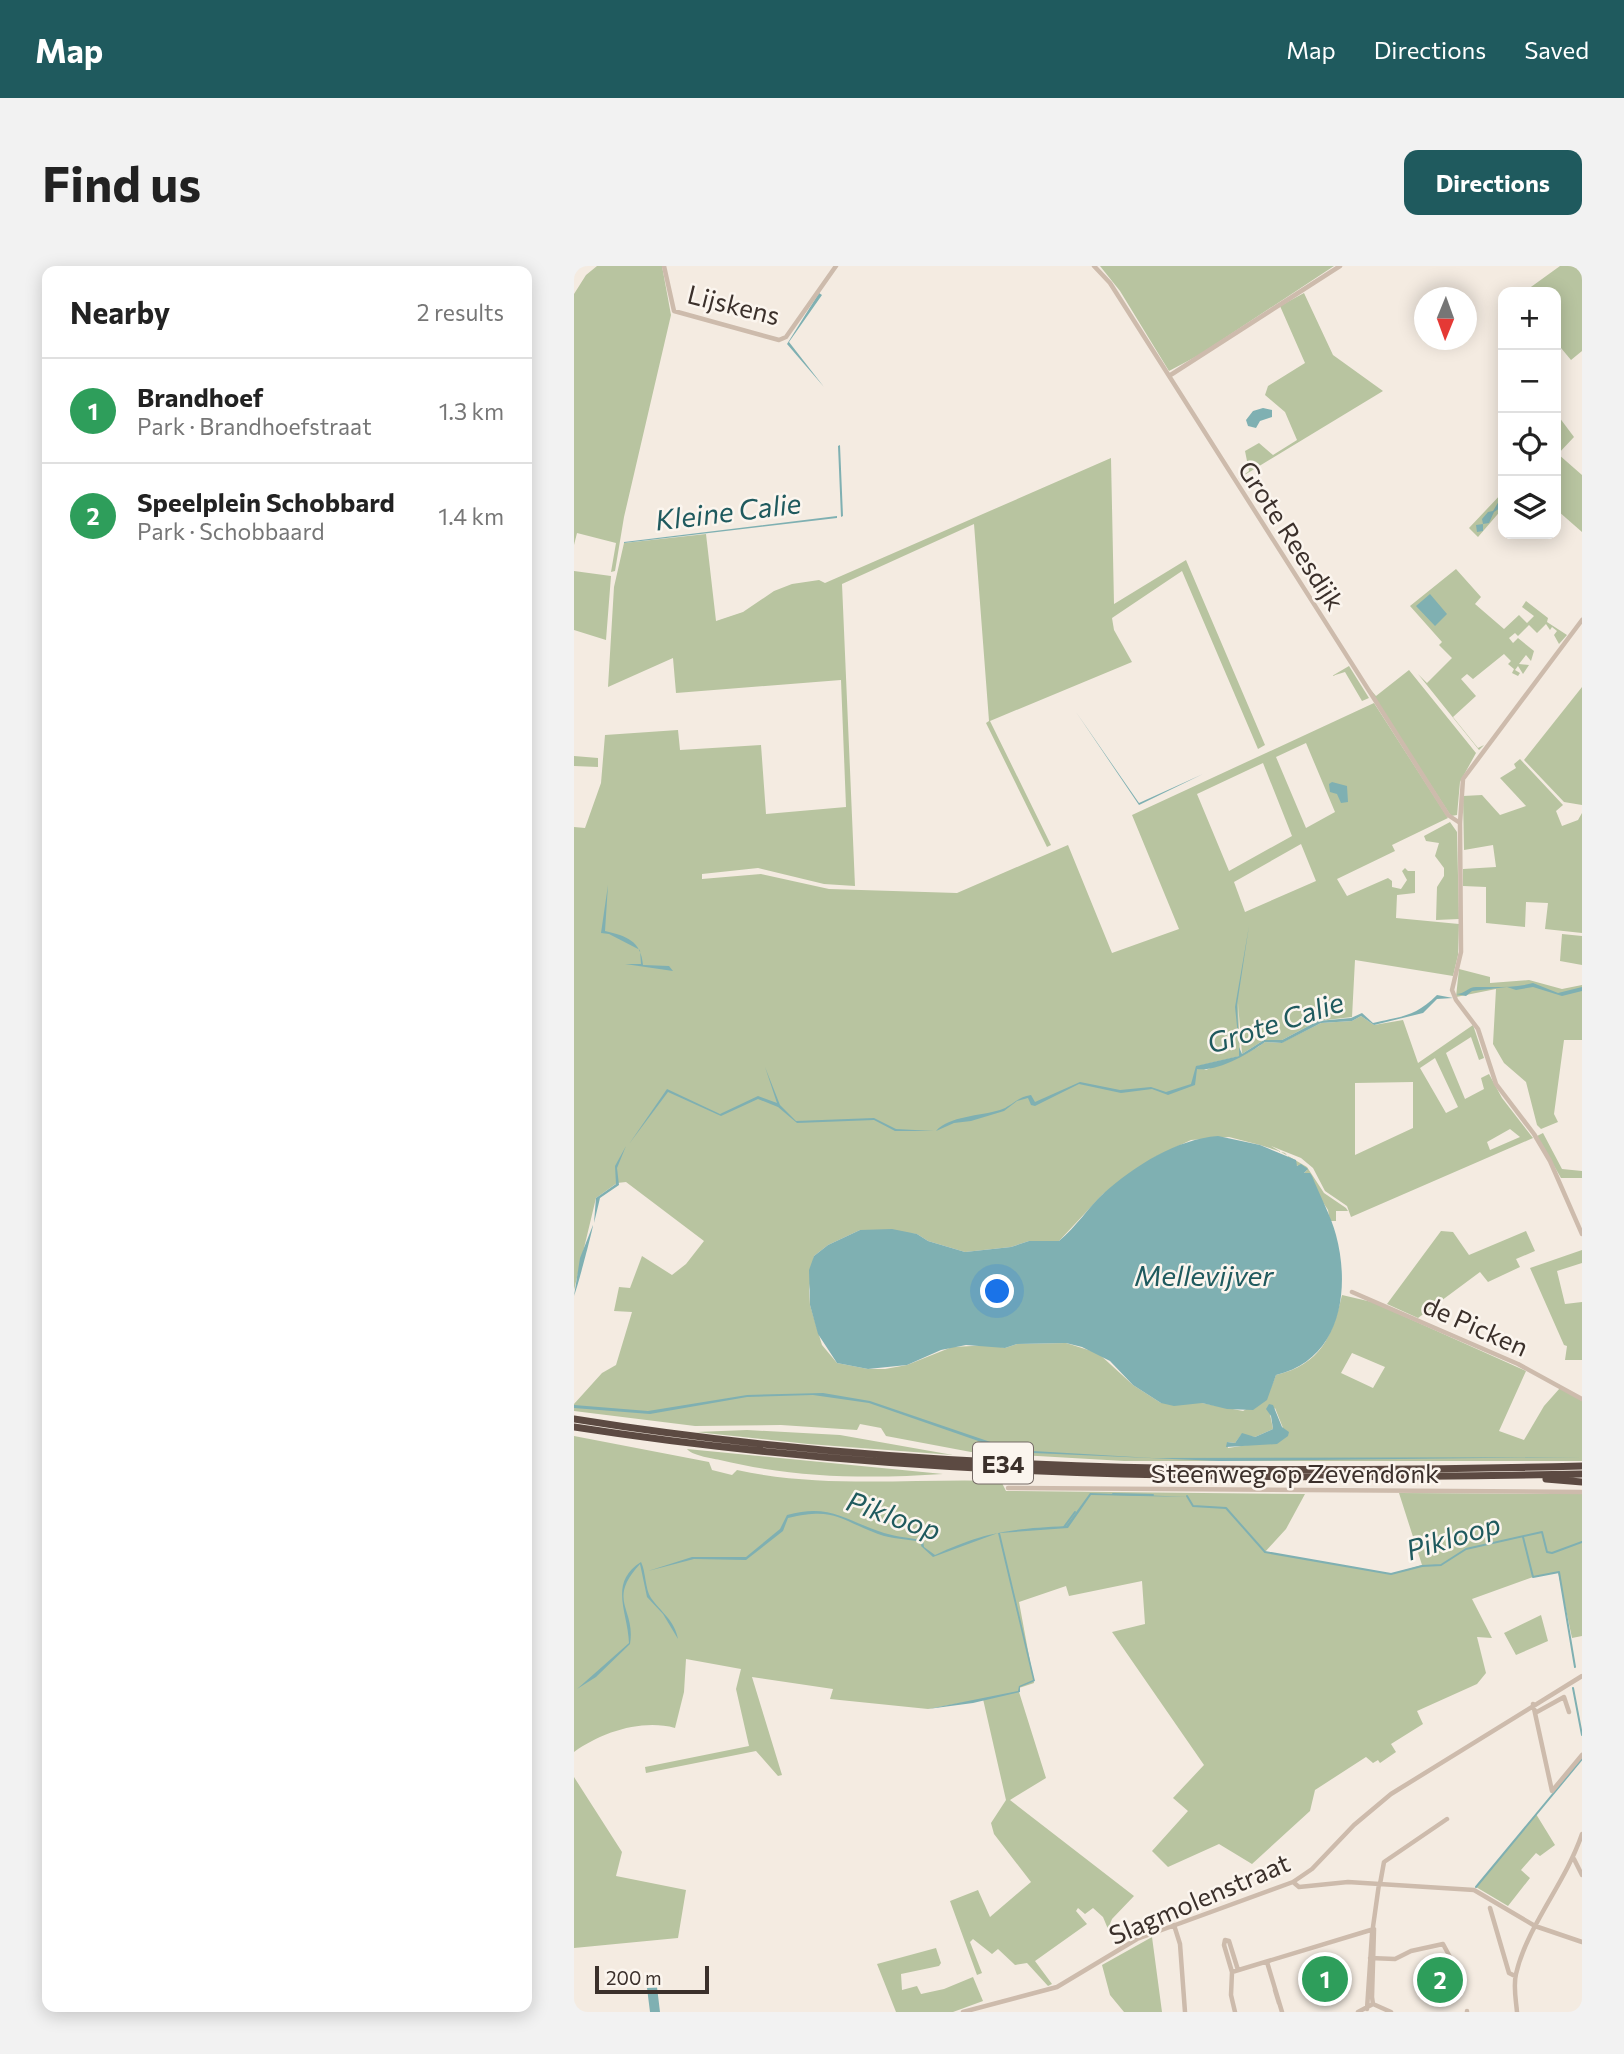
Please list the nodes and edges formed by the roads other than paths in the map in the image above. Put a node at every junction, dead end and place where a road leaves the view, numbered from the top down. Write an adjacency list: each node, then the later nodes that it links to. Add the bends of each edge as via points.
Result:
1 (664, 266): 2 (street, Lijskens, via 674,311 781,340)
2 (836, 266)
3 (1094, 266): 5 (street, Grote Reesdijk, via 1110,283)
4 (1340, 266): 5 (street)
5 (1168, 376): 7 (street, Grote Reesdijk, via 1448,815)
6 (1582, 620): 7 (street, via 1468,768 1462,783)
7 (1460, 823): 8 (street, via 1461,953 1453,995 1476,1026 1500,1090 1550,1161)
8 (1582, 1234)
9 (1352, 1292): 10 (street, de Picken, via 1518,1364)
10 (1582, 1398)
11 (574, 1419): 13 (highway, E34, via 804,1449 1026,1465 1246,1470)
12 (574, 1427): 15 (highway, E34, via 804,1457 1013,1472 1245,1478)
13 (1582, 1466)
14 (1582, 1474): 15 (highway, E34)
15 (1535, 1475): 16 (highway)
16 (1582, 1482)
17 (1008, 1488): 18 (street, Steenweg op Zevendonk)
18 (1582, 1492)
19 (1582, 1675): 20 (street, Slagmolenstraat)
20 (1533, 1704): 22 (street); 30 (street, Slagmolenstraat, via 1385,1798)
21 (1569, 1712): 22 (street, via 1564,1697)
22 (1535, 1713): 25 (street)
23 (1582, 1755): 25 (street, via 1552,1791)
24 (1559, 1777): 25 (street)
25 (1549, 1780)
26 (1447, 1819): 31 (street, via 1384,1862)
27 (1582, 1834): 28 (street)
28 (1574, 1859): 29 (street); 34 (street)
29 (1582, 1875)
30 (1293, 1882): 31 (street, via 1299,1886); 33 (street, Slagmolenstraat)
31 (1379, 1884): 34 (street, via 1474,1890); 35 (street)
32 (1490, 1908): 41 (street, via 1509,1973)
33 (1174, 1925): 46 (street, Slagmolenstraat, via 1125,1946 1057,1987); 47 (street, via 1180,1944)
34 (1535, 1926): 36 (street); 41 (street)
35 (1374, 1929): 37 (street); 38 (street)
36 (1582, 1942)
37 (1372, 1958): 42 (street, via 1395,1959 1443,1944 1450,1957 1452,1973 1447,1974); 43 (street)
38 (1267, 1962): 39 (street); 49 (street)
39 (1238, 1970): 40 (street); 40 (street, via 1225,1940)
40 (1232, 1972): 48 (street)
41 (1515, 1976): 52 (street)
42 (1451, 1988)
43 (1370, 1997): 44 (street); 45 (street)
44 (1373, 2004): 45 (street); 51 (street)
45 (1367, 2009): 50 (street)
46 (963, 2012)
47 (1185, 2012)
48 (1236, 2012)
49 (1282, 2012)
50 (1358, 2012)
51 (1391, 2012)
52 (1517, 2012)

